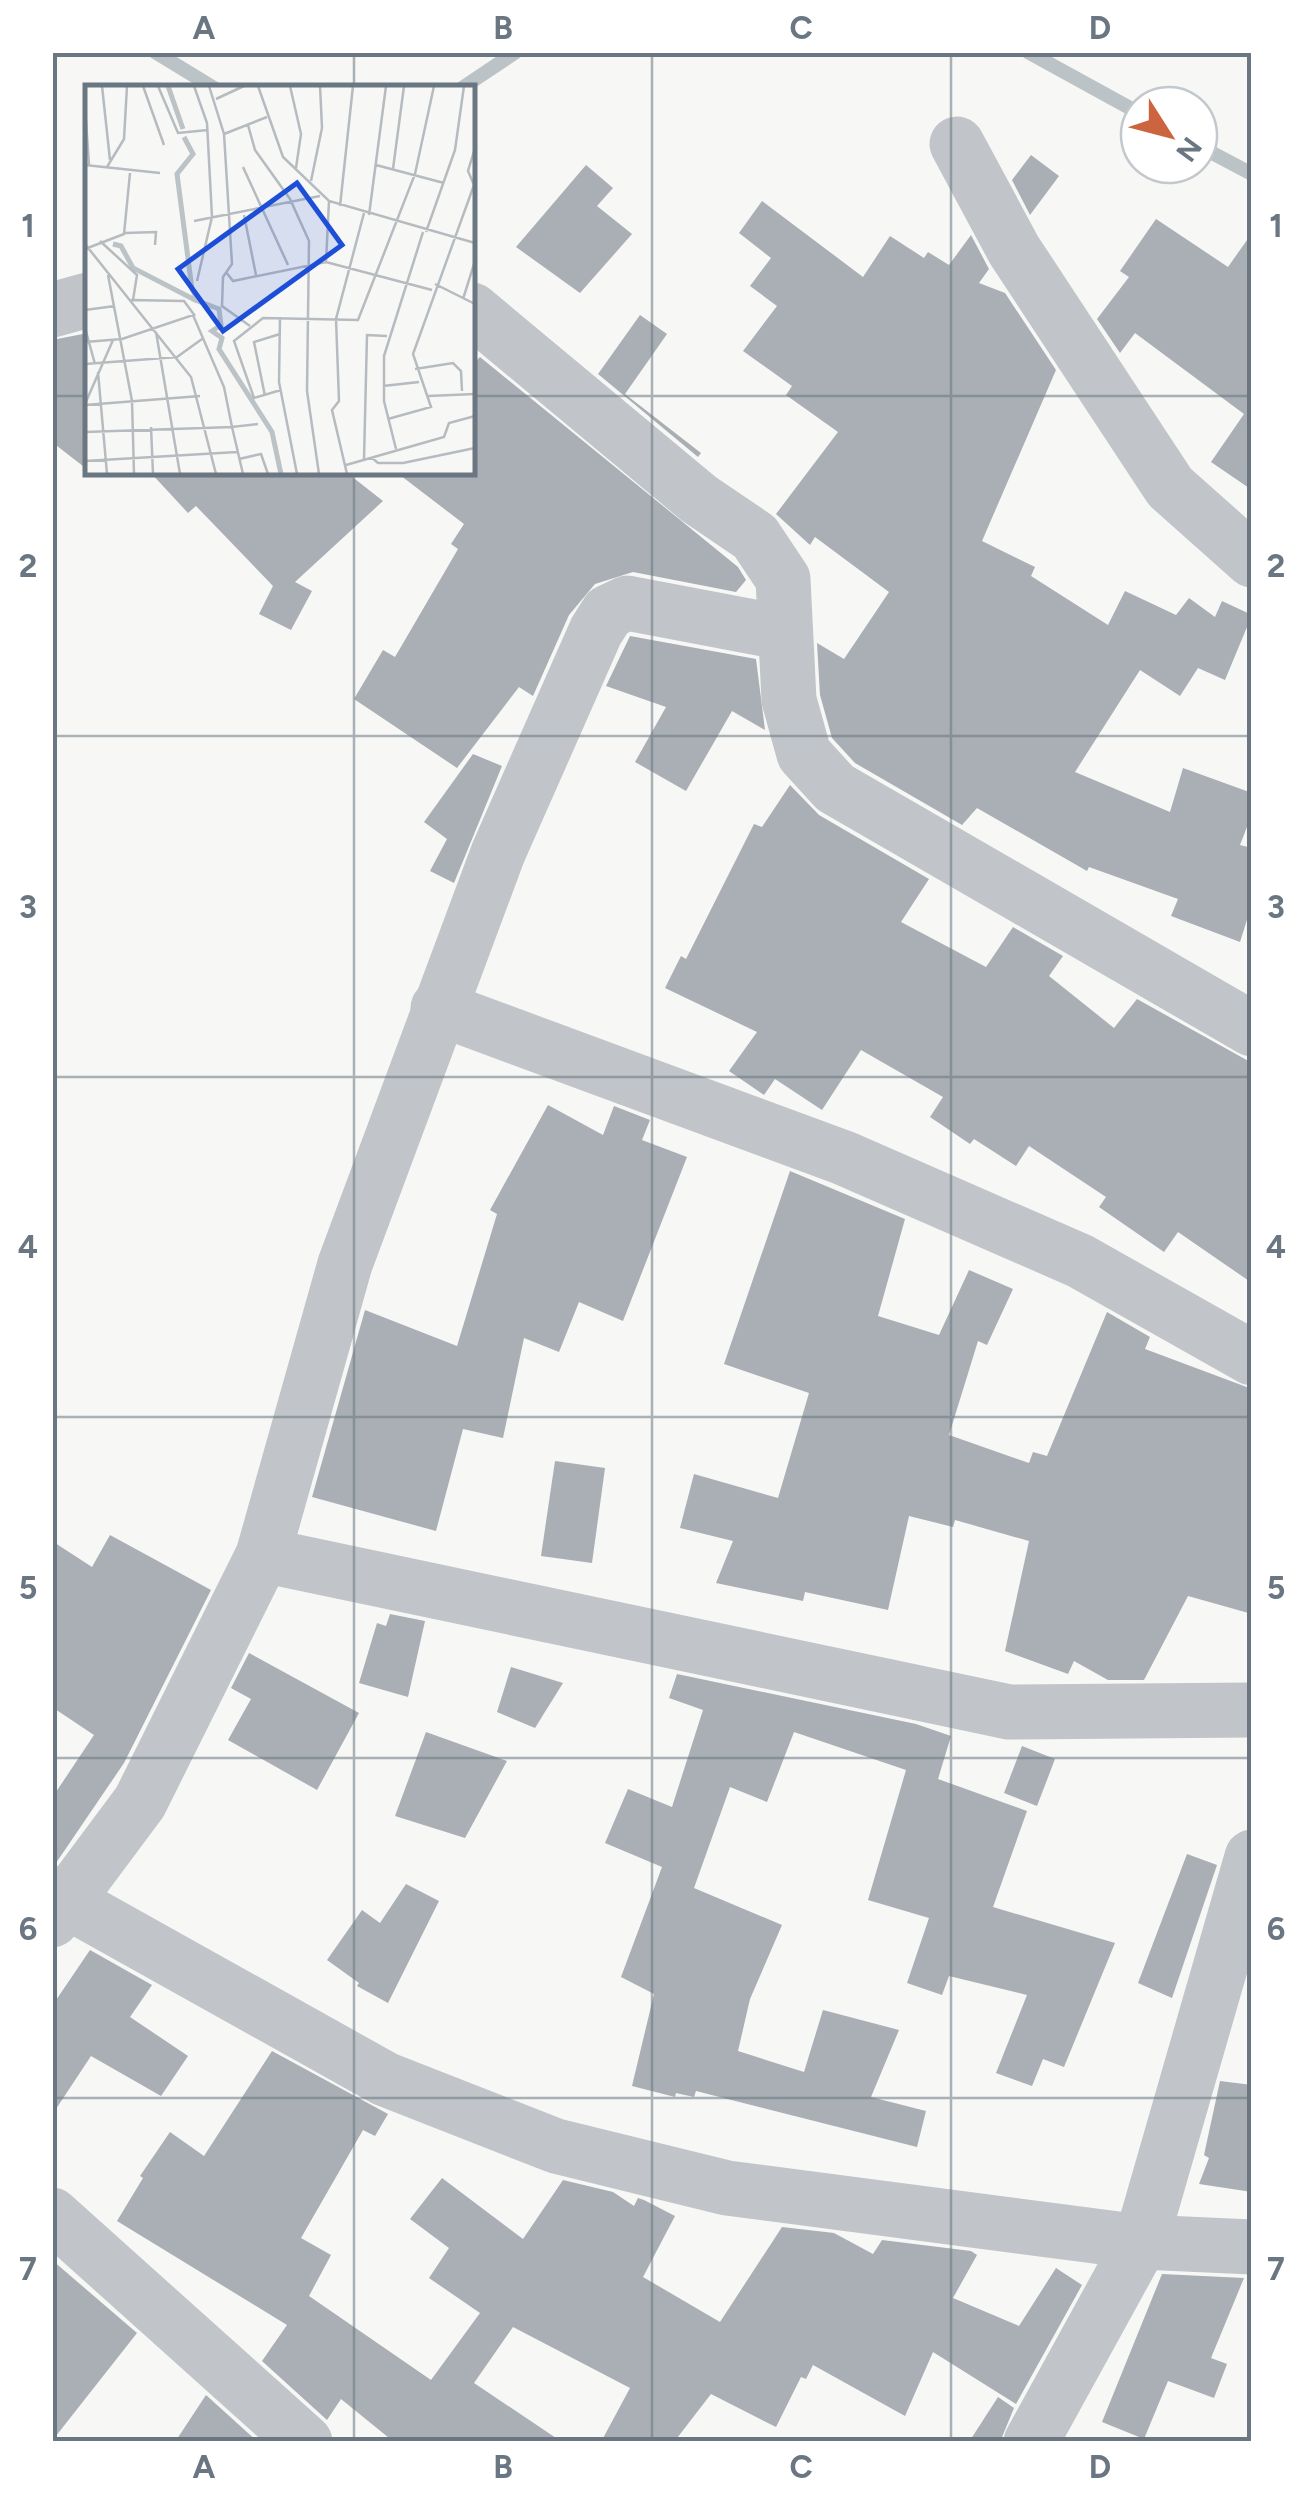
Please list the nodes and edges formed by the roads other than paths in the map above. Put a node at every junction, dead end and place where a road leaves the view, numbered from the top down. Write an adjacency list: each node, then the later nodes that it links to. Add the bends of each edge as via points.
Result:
1 (957, 144): 5 (street, via 1014,250 1170,487)
2 (85, 301): 3 (street)
3 (52, 310)
4 (475, 312): 6 (street, via 755,538 783,579)
5 (1252, 560)
6 (785, 633): 7 (street, via 628,603 608,612 498,853); 8 (street, via 789,700 804,754 835,788)
7 (438, 1008): 9 (street, via 844,1158 1080,1261); 10 (street, via 345,1264)
8 (1252, 1029)
9 (1252, 1358)
10 (263, 1554): 11 (street, via 1009,1712); 13 (street, via 140,1802)
11 (1252, 1710)
12 (1252, 1857): 15 (street)
13 (57, 1905): 15 (street, via 385,2079 556,2146 727,2188)
14 (52, 2216): 17 (street)
15 (1140, 2242): 16 (street); 18 (street)
16 (1252, 2248)
17 (305, 2442)
18 (1031, 2442)

